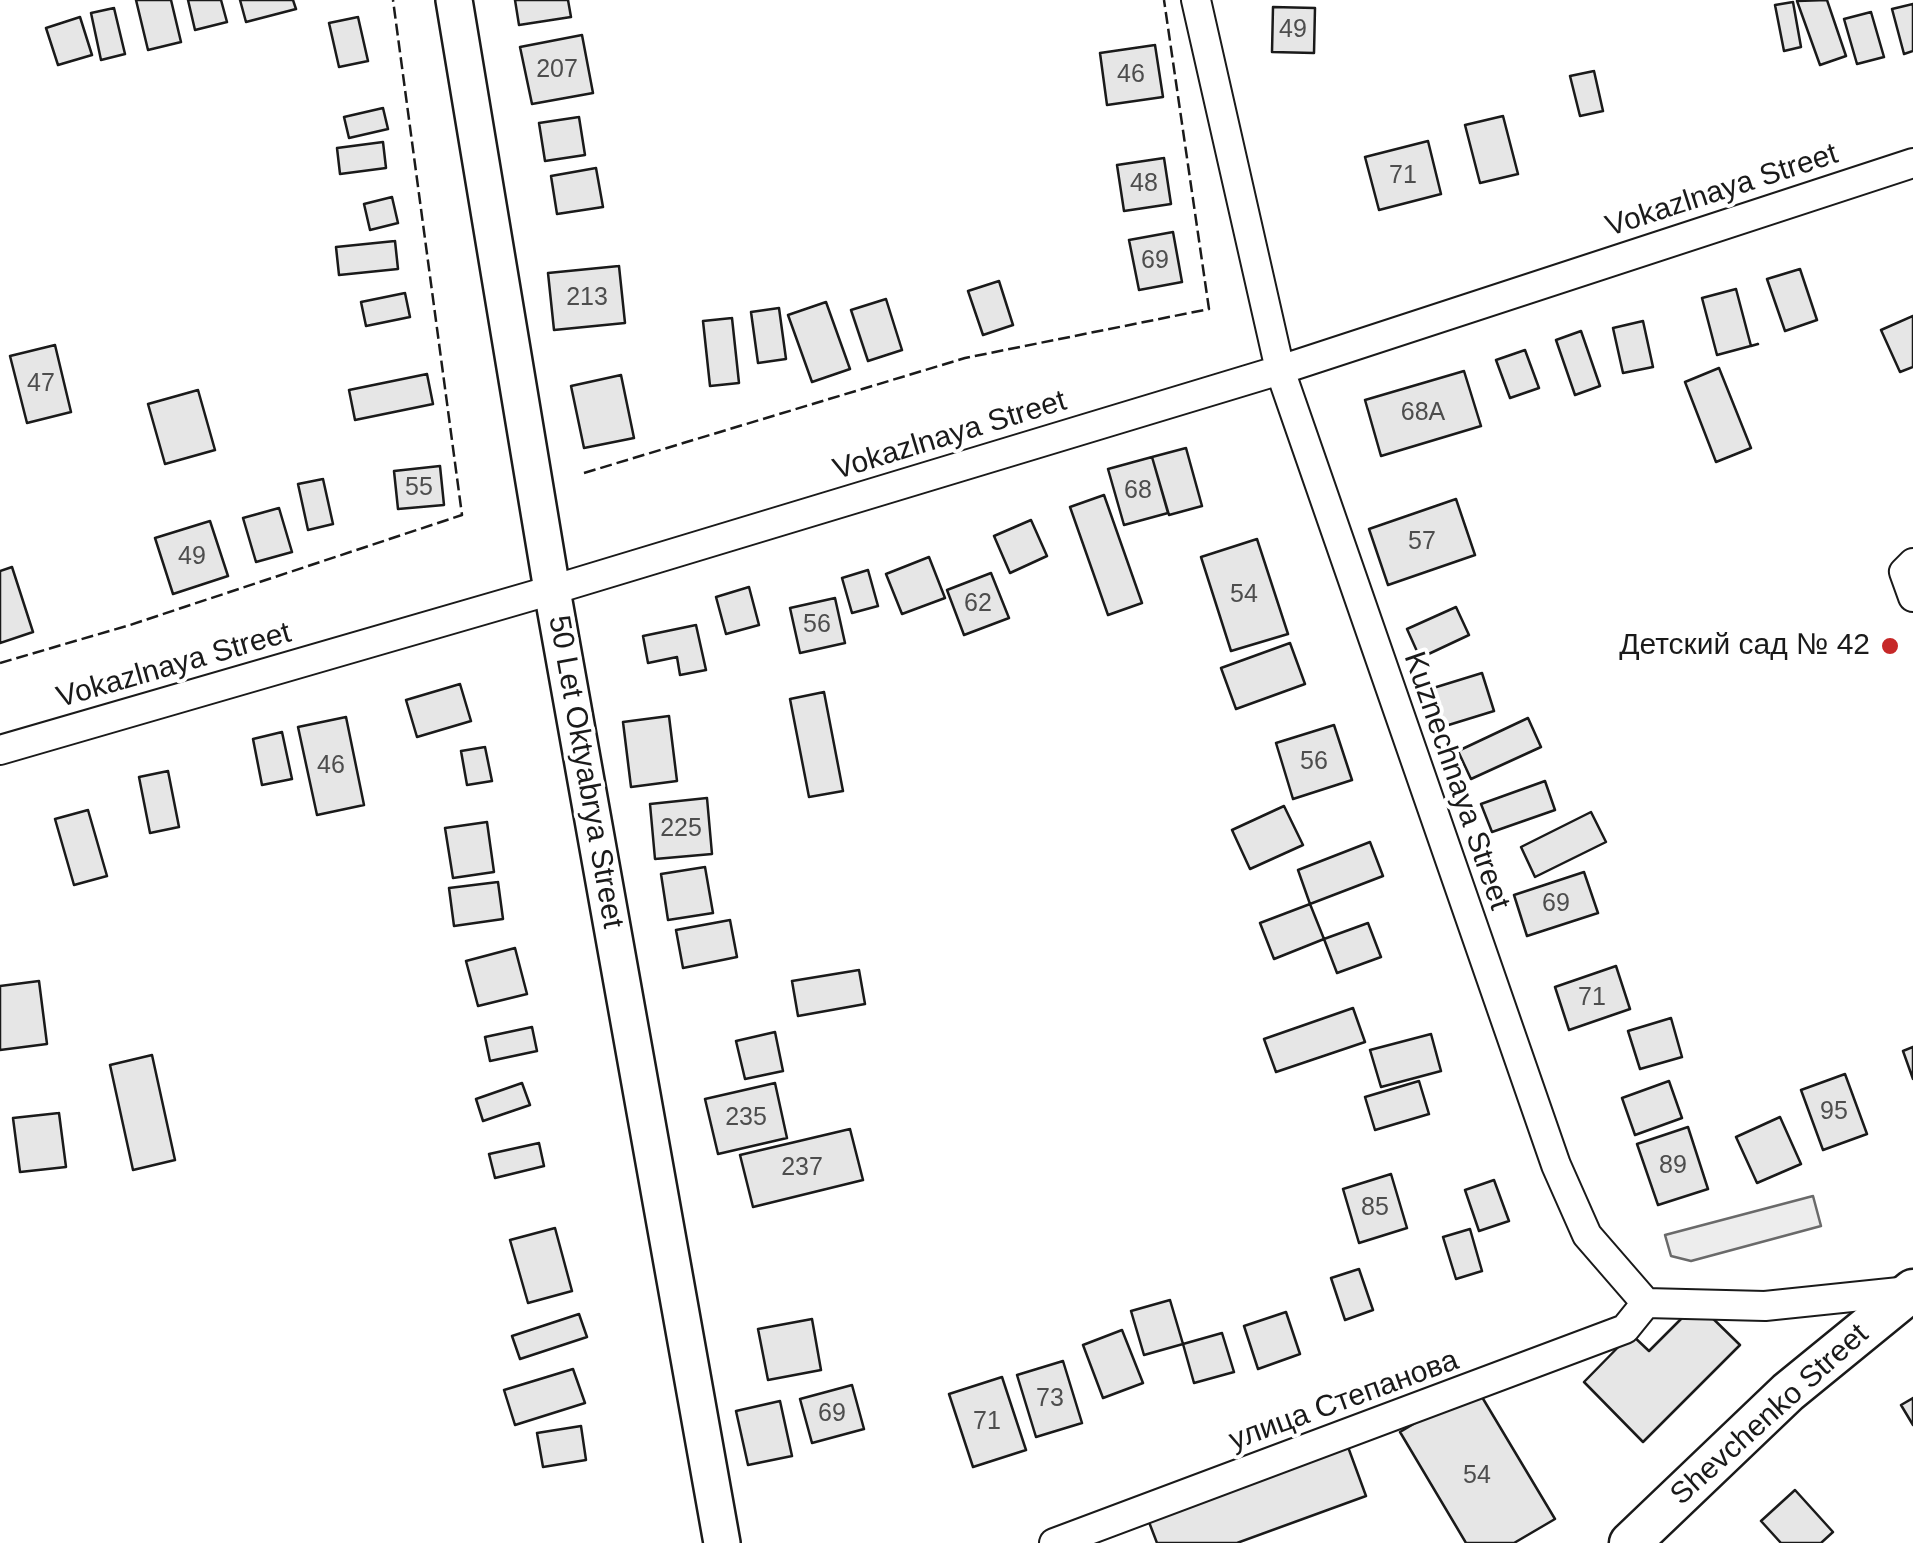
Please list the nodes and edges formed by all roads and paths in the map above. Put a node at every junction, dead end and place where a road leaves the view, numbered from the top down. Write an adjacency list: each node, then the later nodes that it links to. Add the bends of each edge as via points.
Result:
1 (454, 0): 6 (street, 50 Let Oktyabrya Street)
2 (1196, 0): 4 (street, Kuznechnaya Street)
3 (1913, 163): 4 (street, Vokazlnaya Street)
4 (1280, 370): 6 (street, Vokazlnaya Street); 10 (street, Kuznechnaya Street, via 1556,1166 1587,1234)
5 (1913, 563): 7 (street, via 1904,572)
6 (552, 590): 8 (street, Vokazlnaya Street); 11 (street, 50 Let Oktyabrya Street)
7 (1913, 597)
8 (0, 750)
9 (1911, 1291): 10 (street, via 1765,1306); 13 (main road, Shevchenko Street, via 1788,1392)
10 (1646, 1303): 12 (street, улица Степанова, via 1625,1330)
11 (722, 1543)
12 (1054, 1543)
13 (1630, 1543)

